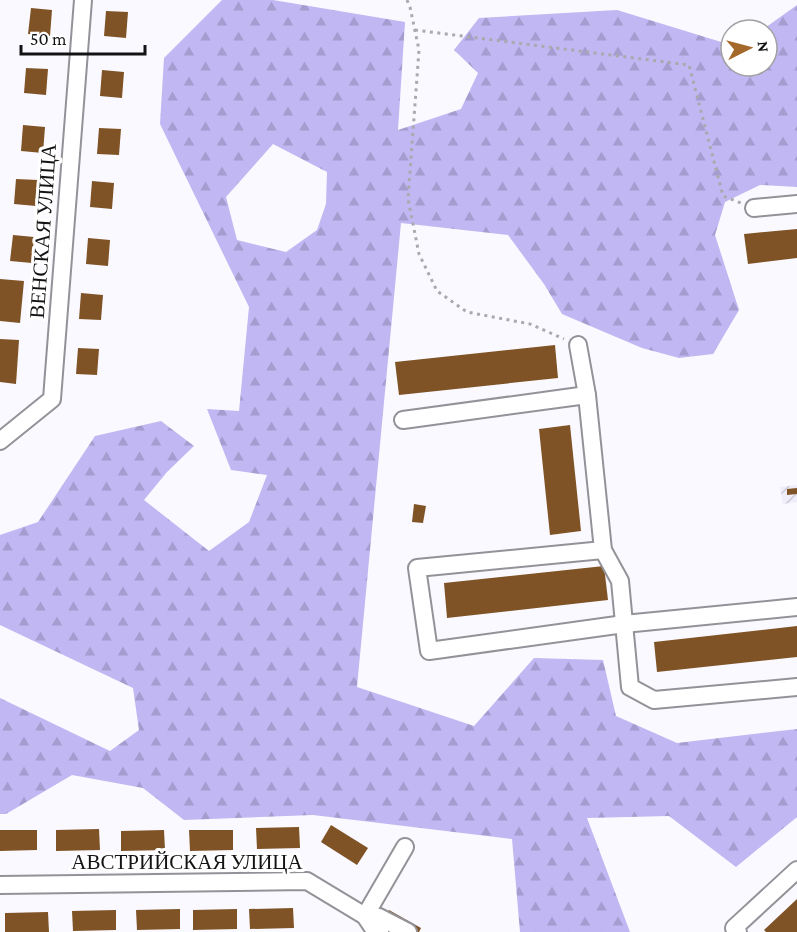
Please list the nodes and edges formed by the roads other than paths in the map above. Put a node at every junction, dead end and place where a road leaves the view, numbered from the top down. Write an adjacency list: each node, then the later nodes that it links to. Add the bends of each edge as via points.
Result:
1 (83, 0): 7 (street, ВЕНСКАЯ УЛИЦА, via 52,399)
2 (797, 204): 3 (street)
3 (754, 208)
4 (578, 345): 5 (street)
5 (587, 395): 6 (street); 8 (street)
6 (403, 420)
7 (0, 441)
8 (603, 550): 10 (street, via 620,581); 10 (street, via 417,568 429,651)
9 (797, 607): 10 (street)
10 (624, 624): 11 (street, via 630,687 654,700)
11 (797, 687)
12 (405, 847): 15 (street)
13 (797, 870): 18 (street, via 734,928)
14 (0, 885): 15 (street, АВСТРИЙСКАЯ УЛИЦА, via 307,881)
15 (365, 916): 16 (street); 17 (street, via 380,917)
16 (380, 932)
17 (408, 932)
18 (738, 932)

